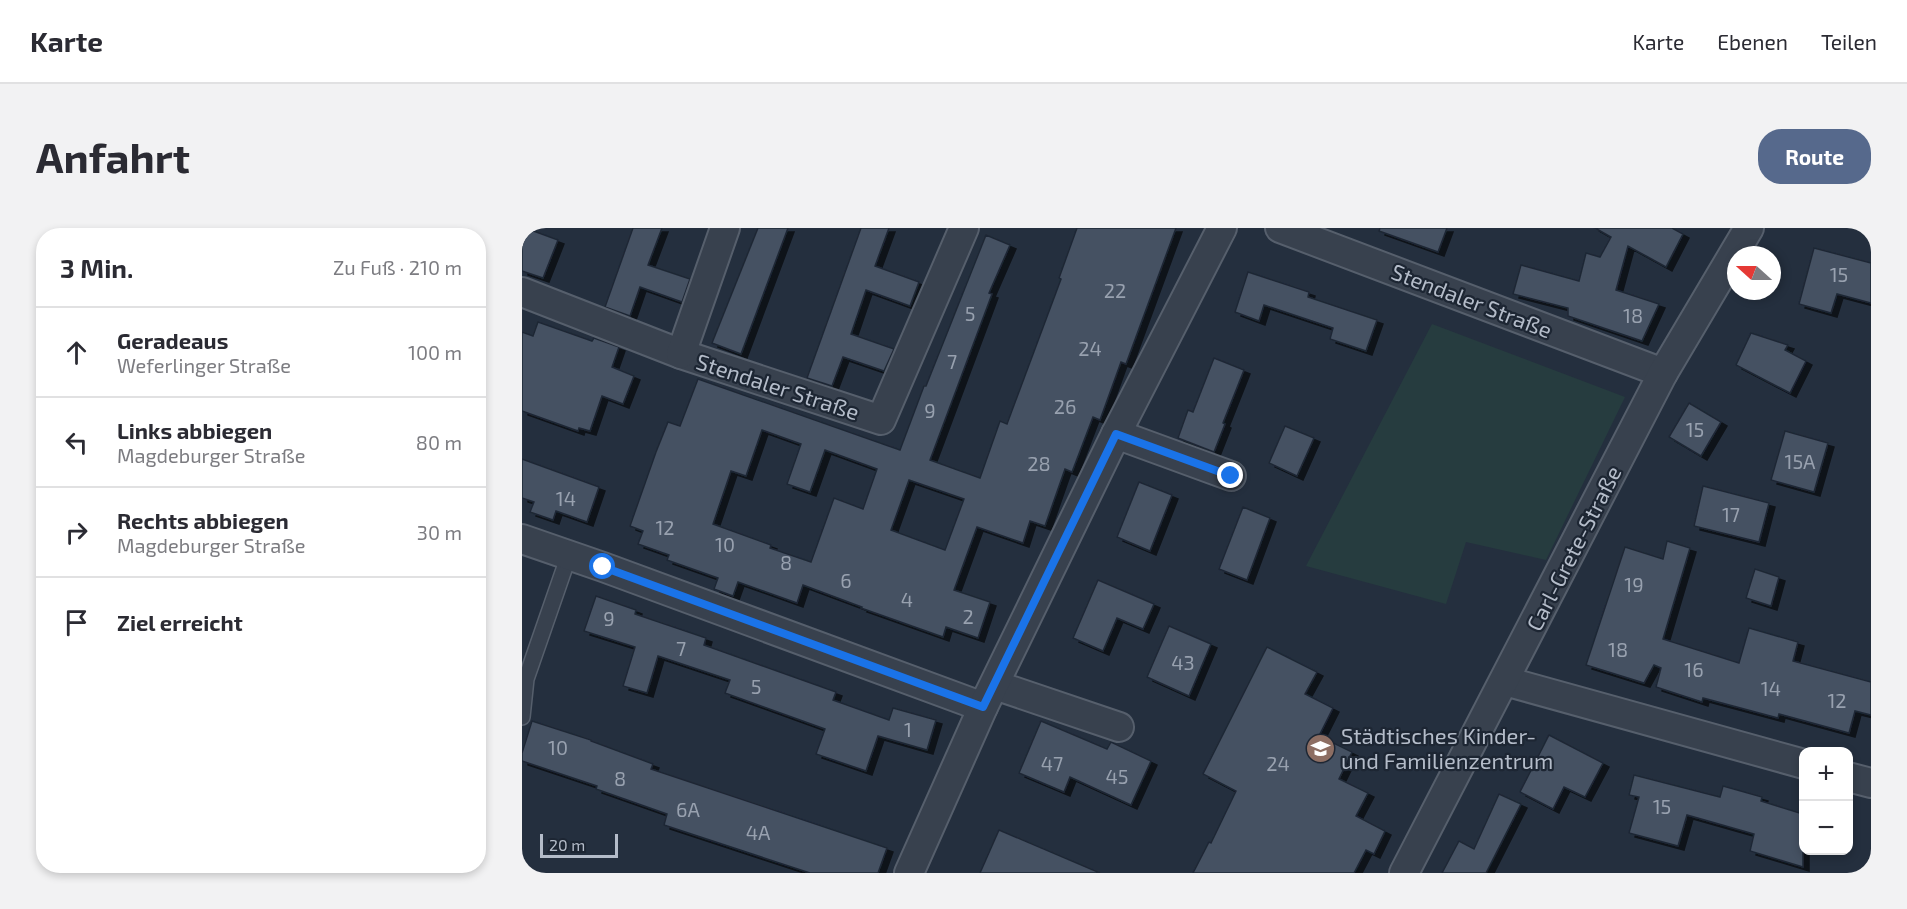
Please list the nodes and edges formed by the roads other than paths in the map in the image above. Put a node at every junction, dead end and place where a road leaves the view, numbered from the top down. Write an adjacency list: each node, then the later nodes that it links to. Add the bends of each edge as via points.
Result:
1 (725, 228): 7 (street, Stendaler Straße)
2 (964, 228): 7 (street, Stendaler Straße, via 881,420)
3 (1222, 228): 9 (street)
4 (1280, 228): 8 (street, Stendaler Straße)
5 (1749, 228): 8 (street, Carl-Grete-Straße)
6 (522, 292): 7 (street, Stendaler Straße)
7 (681, 354)
8 (1663, 373): 13 (street, Carl-Grete-Straße)
9 (1116, 434): 10 (street); 14 (street)
10 (1231, 476)
11 (522, 539): 12 (street)
12 (569, 555): 14 (street); 15 (lane, via 525,679)
13 (1504, 681): 17 (street); 21 (street, Carl-Grete-Straße)
14 (989, 696): 16 (street); 20 (street)
15 (522, 717)
16 (1119, 726)
17 (1799, 763)
18 (1853, 778): 19 (street)
19 (1871, 783)
20 (909, 873)
21 (1404, 873)

